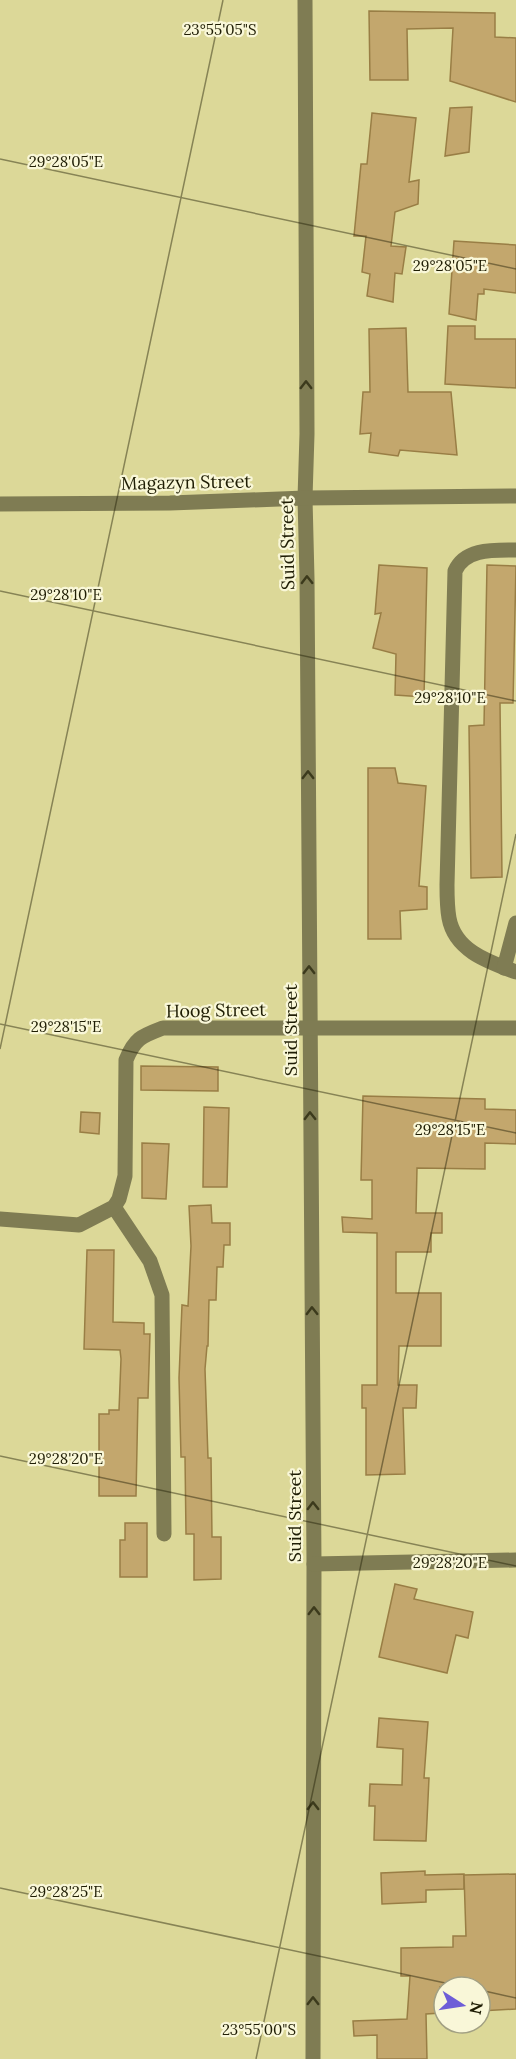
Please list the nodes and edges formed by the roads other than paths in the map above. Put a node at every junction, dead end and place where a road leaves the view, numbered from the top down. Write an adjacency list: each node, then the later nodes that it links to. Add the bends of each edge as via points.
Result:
1 (305, 0): 3 (street, Suid Street, one-way to 1)
2 (516, 496): 3 (street, Magazyn Street)
3 (304, 498): 4 (street, Magazyn Street); 9 (street, Suid Street, one-way to 3)
4 (0, 504)
5 (516, 550): 7 (street, via 467,556 455,571 447,885 449,920 463,946)
6 (516, 923): 7 (street)
7 (510, 970)
8 (516, 1028): 9 (street, Hoog Street)
9 (309, 1029): 10 (street, Hoog Street, via 163,1028 138,1040 126,1060 125,1176); 14 (street, Suid Street, one-way to 9)
10 (114, 1207): 11 (street, via 79,1225); 12 (street, via 150,1261 162,1295)
11 (0, 1219)
12 (164, 1533)
13 (516, 1560): 14 (street)
14 (314, 1564): 15 (street, Suid Street, one-way to 14)
15 (313, 2059)

